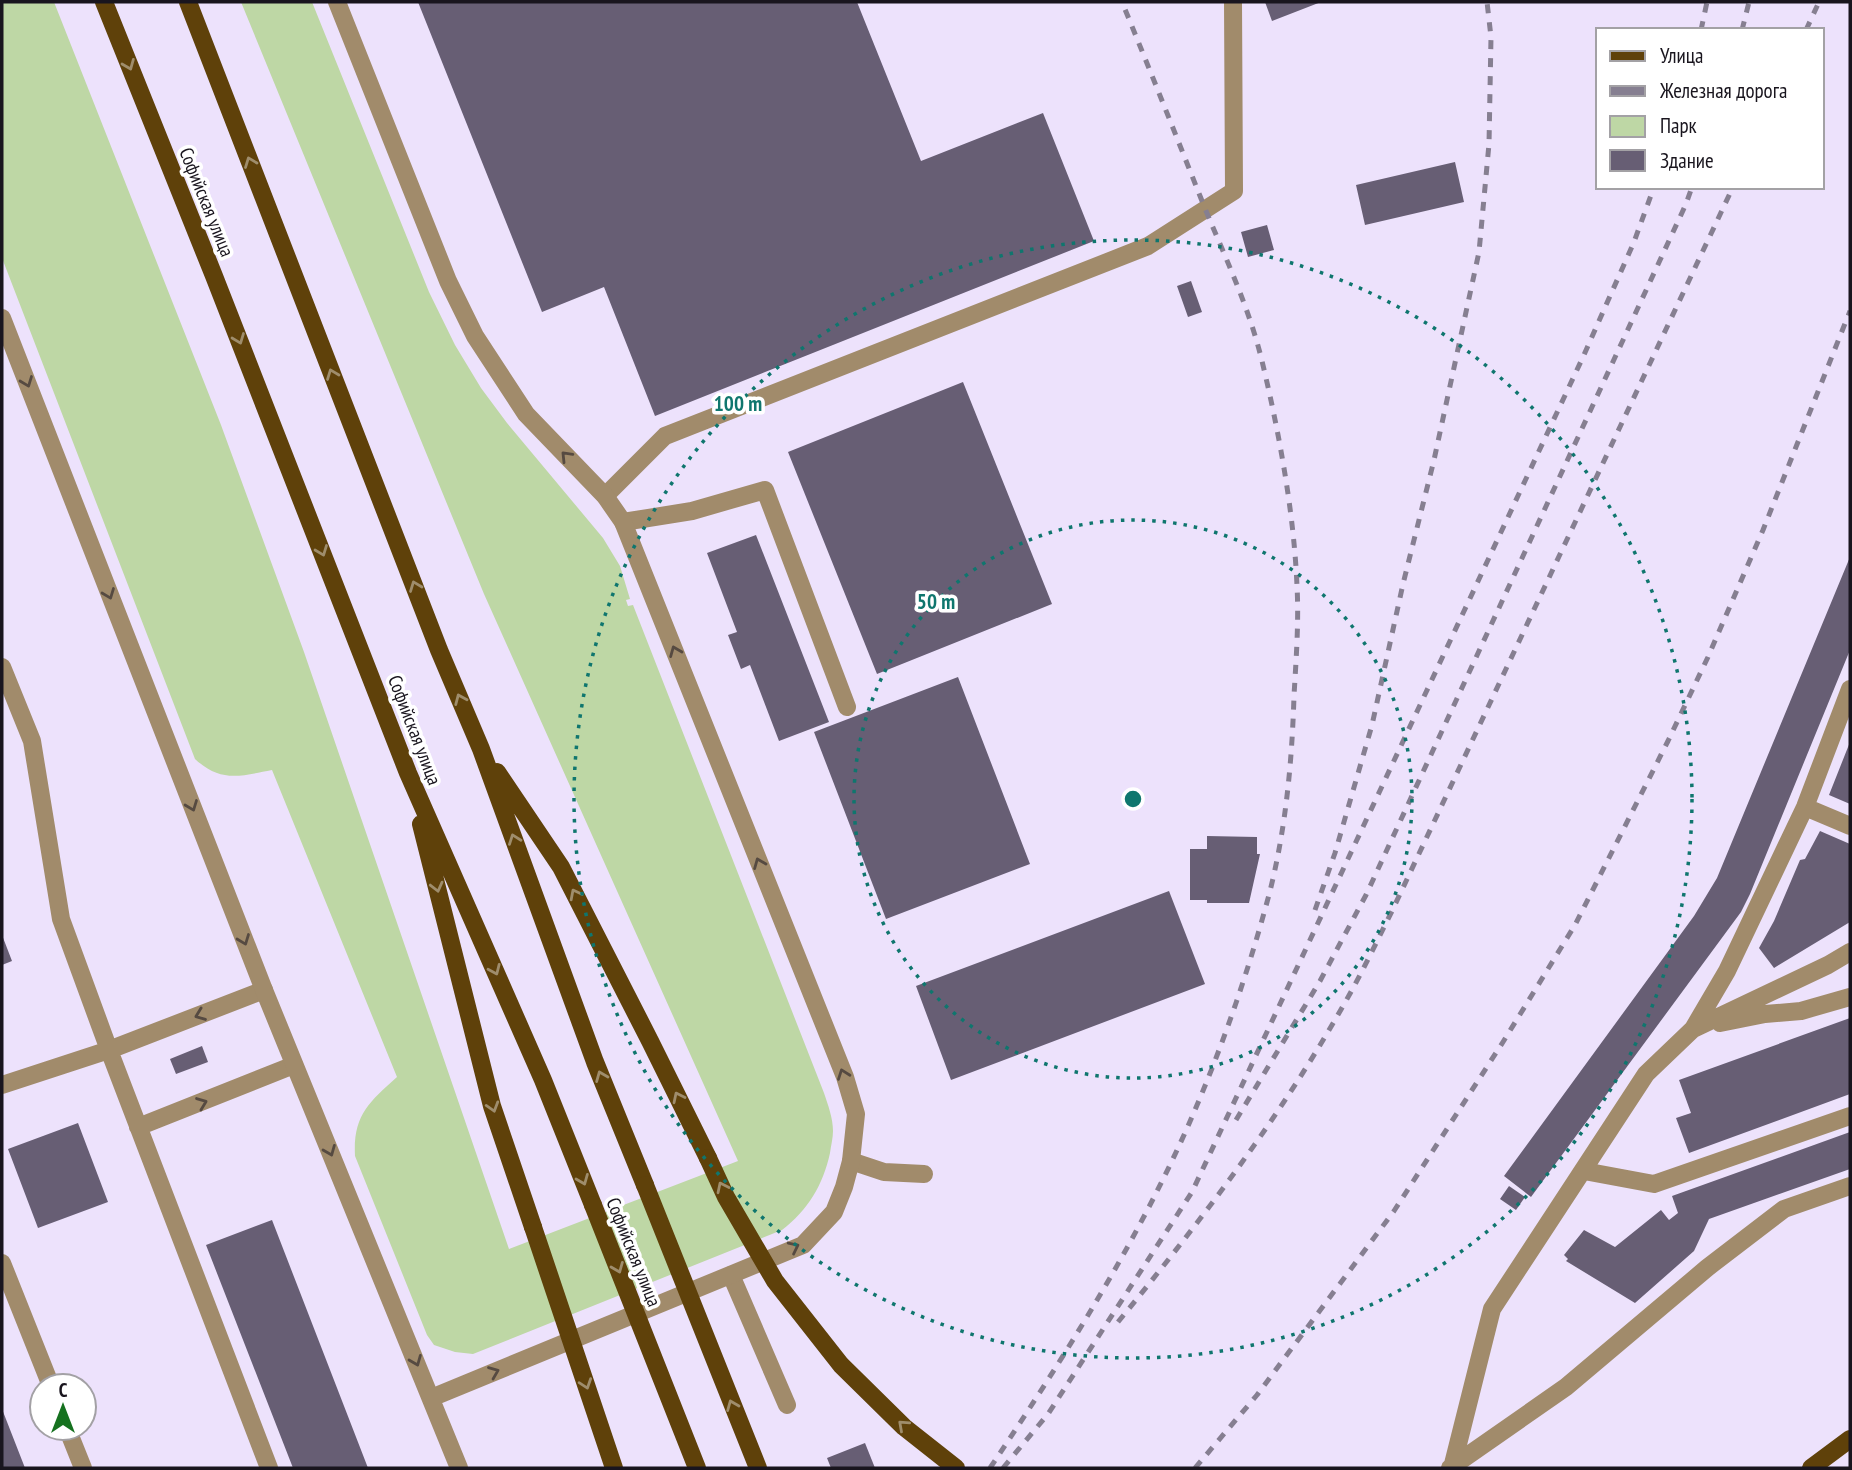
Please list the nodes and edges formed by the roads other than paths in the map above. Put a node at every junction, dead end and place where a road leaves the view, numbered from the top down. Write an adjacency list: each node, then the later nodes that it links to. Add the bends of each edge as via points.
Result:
1 (104, 2): 13 (main road, Софийская улица, one-way to 13)
2 (188, 2): 12 (main road, Софийская улица, one-way to 2)
3 (337, 2): 6 (street, one-way to 3, via 526,414 475,336 448,281)
4 (1233, 2): 6 (street, via 1234,191 1148,246 665,436)
5 (2, 318): 17 (street, one-way to 17)
6 (605, 496): 7 (street)
7 (623, 522): 10 (street, via 692,512 765,490); 25 (street, one-way to 7, via 856,1114 845,1077)
8 (2, 667): 20 (street, via 32,741 61,919)
9 (1850, 689): 11 (street)
10 (847, 707)
11 (1846, 709): 14 (street)
12 (481, 749): 42 (main road, Софийская улица, one-way to 12, bridge, via 595,1062); 43 (main road, one-way to 12, bridge, via 904,1427 841,1365 775,1281 726,1197 561,867)
13 (408, 773): 40 (main road, one-way to 40, bridge, via 492,1106); 41 (main road, Софийская улица, one-way to 41, bridge, via 543,1080)
14 (1805, 807): 15 (street); 19 (street, via 1727,971)
15 (1850, 826)
16 (1850, 952): 19 (street)
17 (264, 990): 20 (street, one-way to 20); 21 (street)
18 (1850, 997): 19 (street, via 1801,1011)
19 (1693, 1029): 26 (street, via 1646,1074)
20 (109, 1051): 22 (street); 24 (street)
21 (294, 1065): 24 (street, one-way to 21); 32 (street, one-way to 32)
22 (2, 1085)
23 (1850, 1115): 26 (street, via 1654,1184)
24 (138, 1127): 38 (street)
25 (850, 1161): 27 (street, via 884,1172); 30 (street, one-way to 25, via 803,1245 834,1212)
26 (1584, 1171): 36 (street, via 1492,1309)
27 (923, 1174)
28 (1850, 1186): 36 (street, via 1784,1209 1566,1387)
29 (2, 1263): 31 (street)
30 (731, 1275): 32 (street, one-way to 30); 33 (street)
31 (45, 1372)
32 (431, 1398): 39 (street)
33 (787, 1405)
34 (1850, 1438): 44 (main road)
35 (73, 1442): 37 (street)
36 (1451, 1466)
37 (83, 1468)
38 (269, 1468)
39 (459, 1468)
40 (614, 1468)
41 (697, 1468)
42 (758, 1468)
43 (956, 1468)
44 (1811, 1468)

